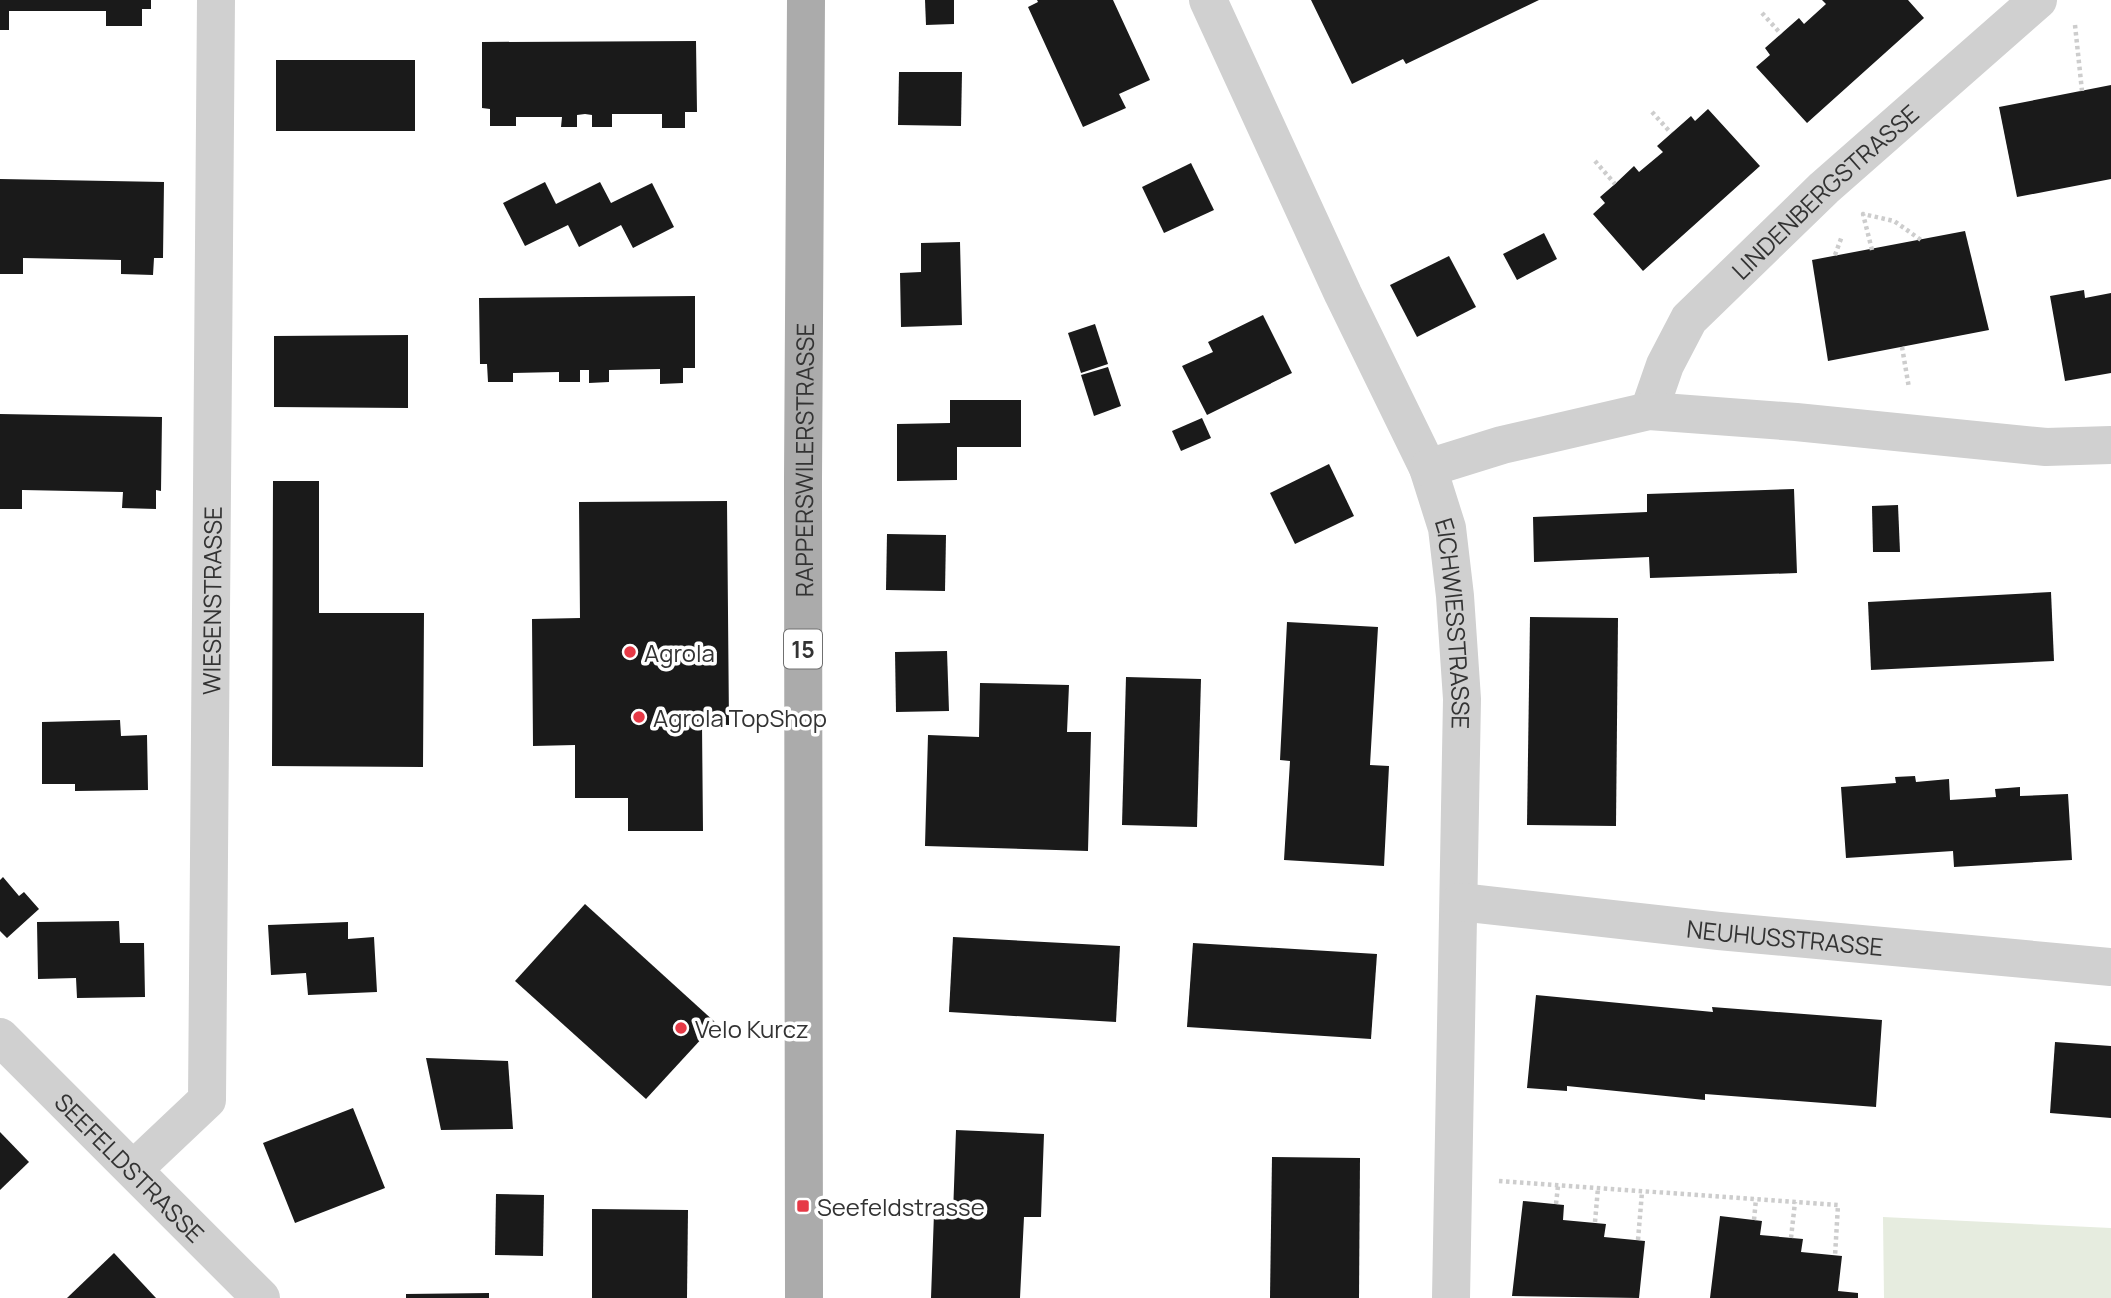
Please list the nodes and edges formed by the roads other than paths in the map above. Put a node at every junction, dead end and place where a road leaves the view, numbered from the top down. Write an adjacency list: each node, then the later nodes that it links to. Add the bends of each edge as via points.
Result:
1 (216, 0): 11 (street, WIESENSTRASSE, via 207,1100)
2 (806, 0): 13 (main road, RAPPERSWILERSTRASSE / 15)
3 (1208, 0): 7 (street, EICHWIESSTRASSE)
4 (2038, 0): 5 (street, LINDENBERGSTRASSE, via 1824,188 1689,319 1665,365)
5 (1649, 411): 6 (street, via 2046,447); 7 (street, via 1502,445)
6 (2111, 445)
7 (1428, 468): 8 (street, EICHWIESSTRASSE, via 1447,528 1457,621 1462,699)
8 (1460, 902): 9 (street, NEUHUSSTRASSE, via 1719,932); 14 (street, EICHWIESSTRASSE)
9 (2111, 968)
10 (0, 1037): 11 (street, SEEFELDSTRASSE)
11 (134, 1169): 12 (street, SEEFELDSTRASSE)
12 (261, 1298)
13 (804, 1298)
14 (1451, 1298)

